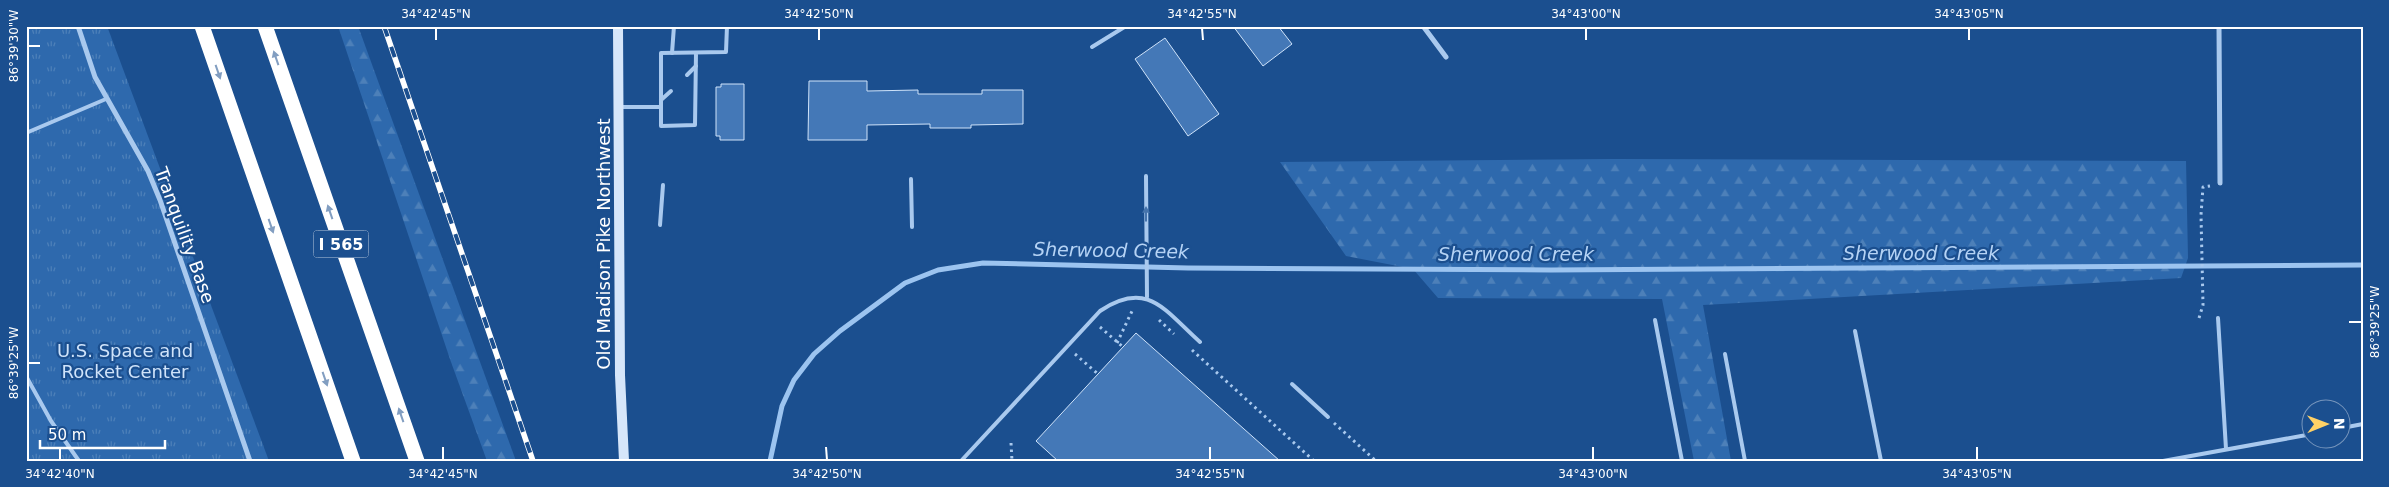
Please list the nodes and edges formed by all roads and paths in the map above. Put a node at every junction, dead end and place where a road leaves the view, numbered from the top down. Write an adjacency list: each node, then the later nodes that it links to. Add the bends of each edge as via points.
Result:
1 (78, 26): 17 (street, Tranquility Base)
2 (202, 26): 56 (highway, one-way to 56)
3 (265, 26): 57 (highway, I 565, one-way to 3)
4 (618, 26): 19 (main road, Old Madison Pike Northwest)
5 (674, 26): 12 (lane)
6 (727, 26): 11 (lane, via 726,52)
7 (1126, 26): 10 (lane)
8 (1423, 26): 13 (street)
9 (2219, 26): 24 (street)
10 (1092, 47)
11 (696, 52): 12 (lane); 14 (lane)
12 (672, 53): 18 (lane, via 661,53)
13 (1446, 57)
14 (696, 66): 15 (lane); 20 (lane, via 696,125 661,126)
15 (687, 75)
16 (671, 91): 18 (lane)
17 (106, 99): 21 (lane); 55 (street, Tranquility Base, via 148,171 160,200)
18 (661, 100): 20 (lane)
19 (618, 107): 20 (lane); 58 (main road, Old Madison Pike Northwest, via 620,385)
20 (661, 107)
21 (26, 133)
22 (1146, 176): 28 (lane, one-way to 22)
23 (912, 179): 27 (lane)
24 (2220, 183): 31 (path, via 2203,187 2203,305)
25 (663, 185): 26 (lane)
26 (660, 225)
27 (912, 226)
28 (1147, 297): 39 (lane); 59 (lane, via 1136,296 1112,302 1100,310)
29 (1125, 309): 40 (path, via 1134,309)
30 (1155, 316): 38 (path)
31 (2199, 318)
32 (2218, 318): 53 (lane)
33 (1655, 320): 63 (lane)
34 (1105, 322): 35 (path)
35 (1100, 327): 37 (path); 40 (path)
36 (1855, 331): 65 (lane)
37 (1094, 334)
38 (1177, 336)
39 (1200, 342)
40 (1117, 343): 42 (path)
41 (1081, 347): 44 (path)
42 (1122, 347)
43 (1191, 349): 61 (path)
44 (1075, 354): 46 (path); 47 (path)
45 (1725, 354): 64 (lane)
46 (1069, 360)
47 (1098, 374)
48 (26, 376): 54 (lane, via 51,421)
49 (1292, 384): 50 (lane)
50 (1328, 417): 62 (path)
51 (2302, 436): 53 (lane)
52 (1011, 443): 60 (path)
53 (2226, 449): 66 (lane)
54 (79, 461)
55 (250, 461)
56 (353, 461)
57 (417, 461)
58 (624, 461)
59 (961, 461)
60 (1012, 461)
61 (1314, 461)
62 (1376, 461)
63 (1682, 461)
64 (1745, 461)
65 (1881, 461)
66 (2163, 461)

